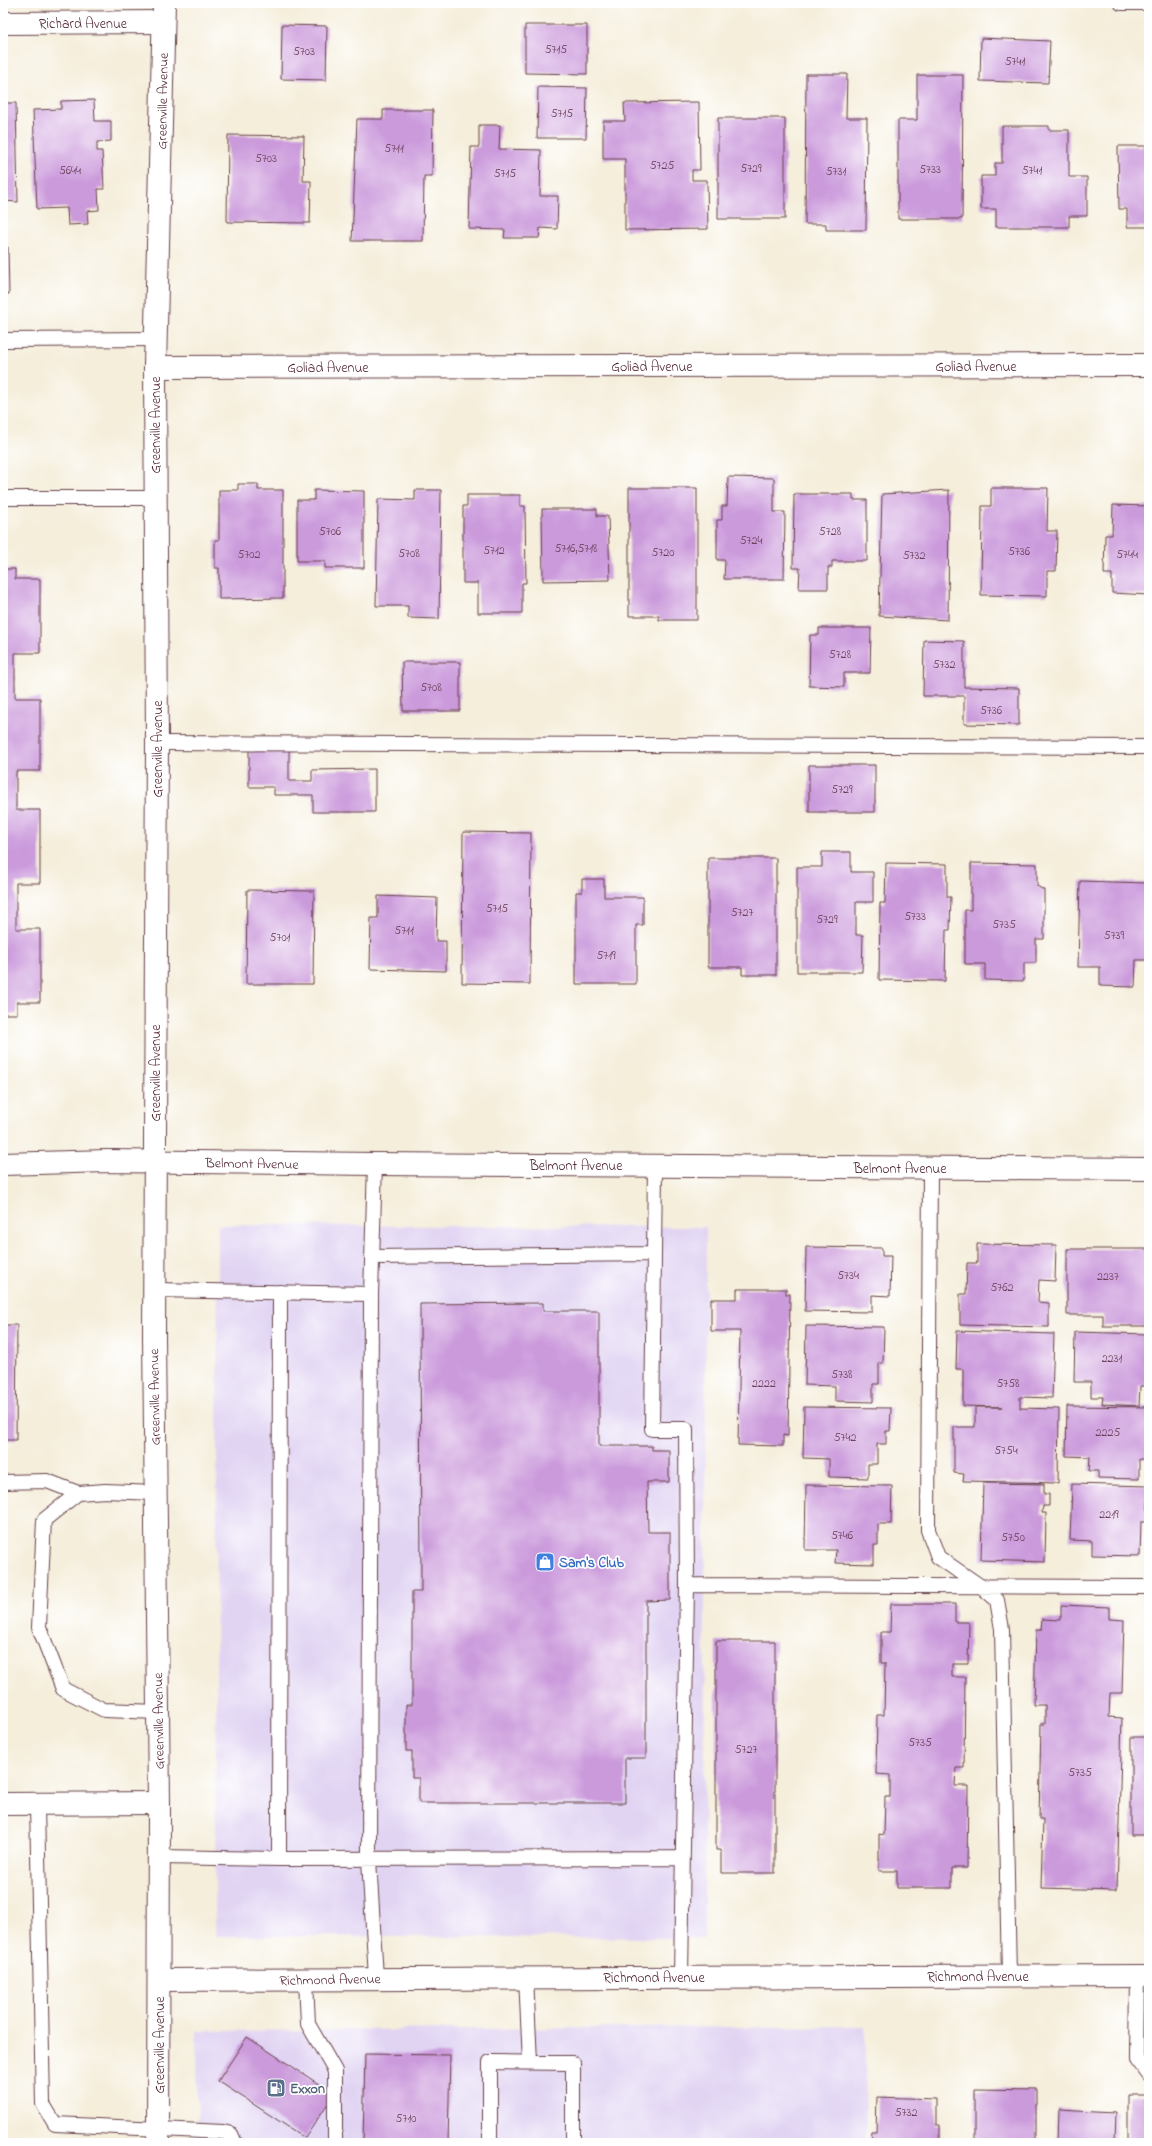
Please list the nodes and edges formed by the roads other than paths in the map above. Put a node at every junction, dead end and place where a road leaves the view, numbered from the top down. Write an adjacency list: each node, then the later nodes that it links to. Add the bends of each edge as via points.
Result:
1 (1121, 3): 2 (lane)
2 (1149, 3)
3 (164, 13): 4 (street, Richard Avenue); 5 (street, Greenville Avenue)
4 (3, 23)
5 (156, 339): 6 (lane); 8 (street, Greenville Avenue)
6 (3, 340)
7 (1149, 365): 8 (street, Goliad Avenue)
8 (155, 367): 10 (street, Greenville Avenue)
9 (3, 498): 10 (lane)
10 (156, 498): 11 (street, Greenville Avenue)
11 (157, 743): 12 (lane); 13 (street, Greenville Avenue)
12 (1149, 747)
13 (154, 1162): 14 (street, Belmont Avenue); 15 (street, Belmont Avenue); 21 (street, Greenville Avenue)
14 (3, 1164)
15 (375, 1164): 16 (street, Belmont Avenue); 20 (lane)
16 (655, 1166): 17 (street, Belmont Avenue); 19 (lane)
17 (930, 1168): 18 (street, Belmont Avenue); 29 (lane, via 928,1530 938,1557)
18 (1149, 1169)
19 (654, 1254): 20 (lane); 27 (lane, via 652,1429 686,1429)
20 (372, 1257): 23 (lane)
21 (154, 1290): 22 (lane); 26 (street, Greenville Avenue)
22 (280, 1292): 23 (lane); 36 (lane)
23 (371, 1294): 37 (lane)
24 (3, 1482): 25 (lane, via 47,1481)
25 (78, 1493): 26 (lane); 30 (lane, via 44,1520 39,1627 63,1689 104,1710)
26 (156, 1493): 30 (street, Greenville Avenue)
27 (687, 1585): 29 (lane); 35 (lane)
28 (1149, 1587): 29 (lane)
29 (983, 1588): 39 (lane, via 997,1600 1002,1629)
30 (158, 1712): 31 (street, Greenville Avenue)
31 (159, 1803): 33 (street); 34 (street, Greenville Avenue)
32 (3, 1804): 33 (street)
33 (37, 1804): 47 (lane, via 42,2104 55,2124)
34 (159, 1857): 36 (lane); 43 (street, Greenville Avenue)
35 (682, 1858): 37 (lane); 41 (lane)
36 (279, 1859): 37 (lane)
37 (369, 1859): 42 (lane)
38 (1144, 1975): 39 (street, Richmond Avenue); 46 (lane, via 1137,2059)
39 (1008, 1976): 41 (street, Richmond Avenue)
40 (526, 1977): 41 (street, Richmond Avenue); 42 (street, Richmond Avenue); 45 (lane)
41 (681, 1977)
42 (376, 1978): 44 (street, Richmond Avenue)
43 (159, 1980): 44 (street, Richmond Avenue); 47 (street, Greenville Avenue)
44 (306, 1980): 49 (lane, via 308,2024 335,2072)
45 (530, 2062): 50 (lane, via 490,2062); 51 (lane, via 573,2063)
46 (1149, 2075)
47 (158, 2136): 48 (lane, via 223,2132 231,2134)
48 (235, 2143)
49 (335, 2143)
50 (490, 2143)
51 (573, 2143)

